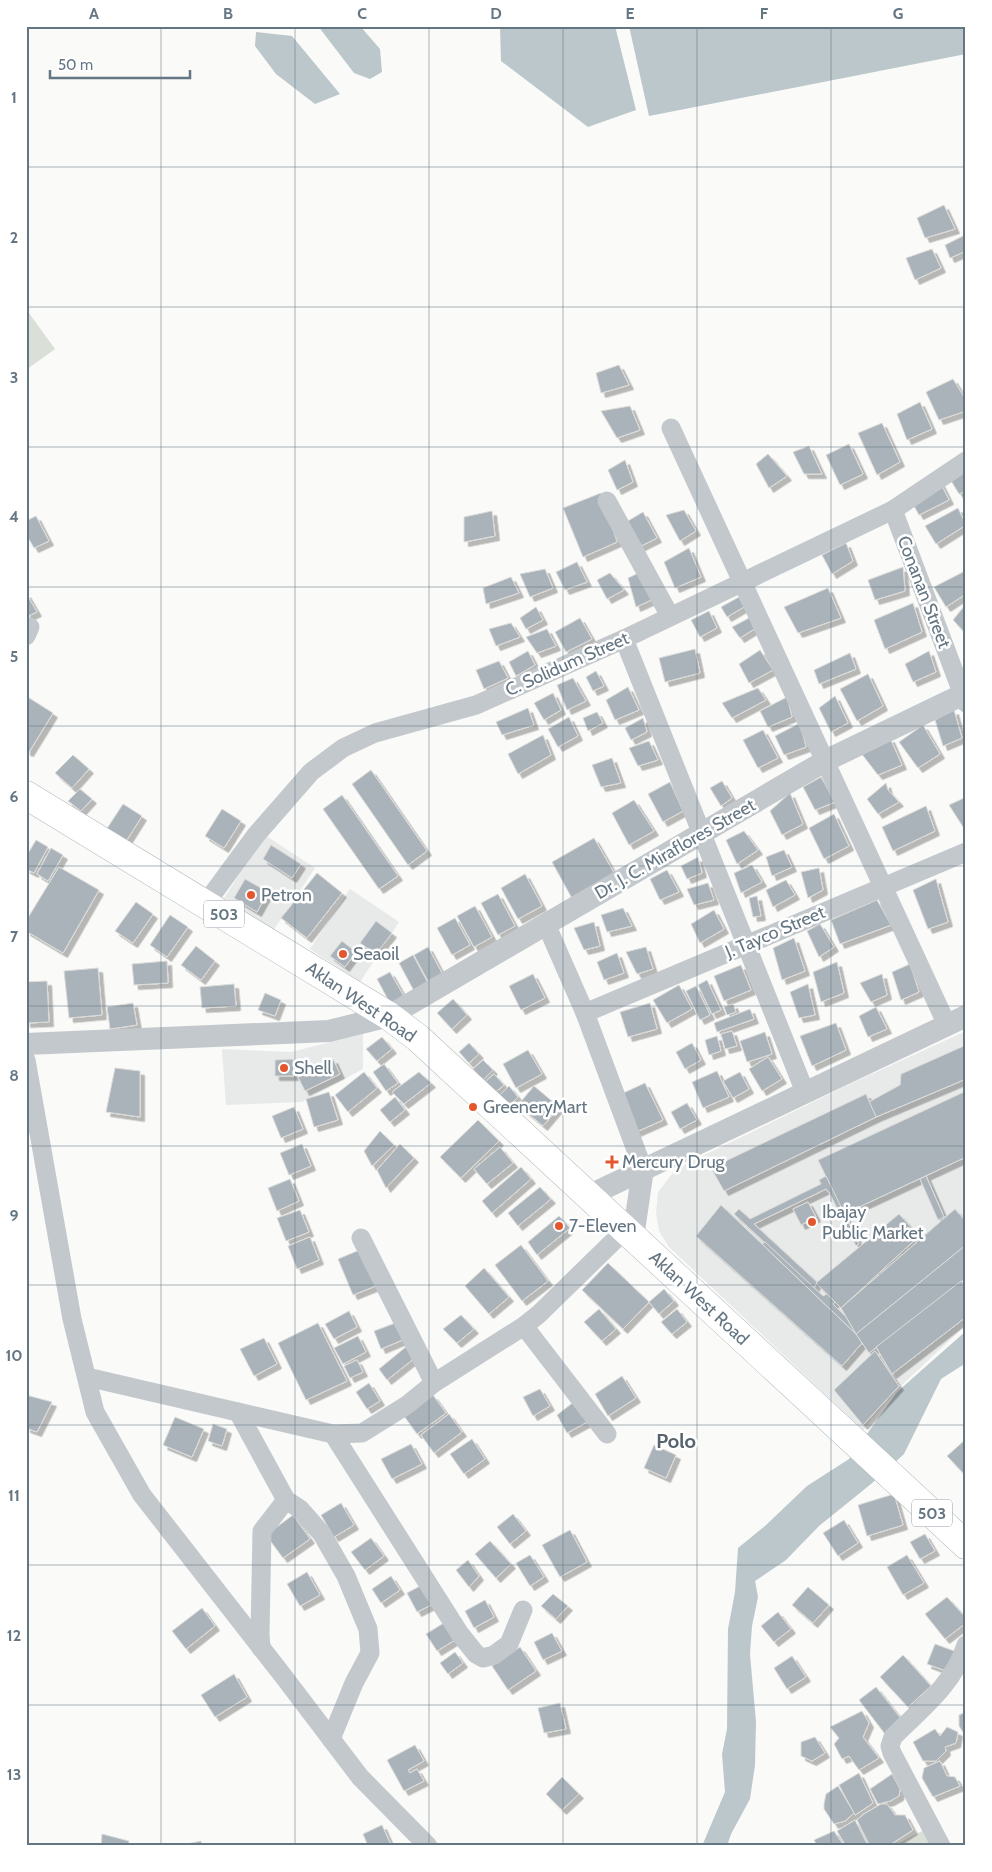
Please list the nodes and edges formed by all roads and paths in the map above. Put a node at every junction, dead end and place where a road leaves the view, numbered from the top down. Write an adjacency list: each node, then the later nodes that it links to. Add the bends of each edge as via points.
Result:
1 (671, 428): 5 (street)
2 (966, 460): 4 (street, C. Solidum Street)
3 (608, 501): 6 (street)
4 (893, 510): 5 (street, C. Solidum Street); 8 (street, Conanan Street)
5 (742, 581): 6 (street, C. Solidum Street); 9 (street)
6 (670, 616): 7 (street, C. Solidum Street)
7 (624, 639): 11 (street); 14 (street, C. Solidum Street, via 476,705 375,732 343,748 311,772 256,835)
8 (965, 697): 9 (street, Dr. J. C. Miraflores Street)
9 (825, 762): 11 (street, Dr. J. C. Miraflores Street); 13 (street)
10 (26, 795): 14 (main road, Aklan West Road / 503)
11 (702, 833): 15 (street, Dr. J. C. Miraflores Street); 16 (street)
12 (966, 852): 13 (street, J. Tayco Street)
13 (884, 887): 16 (street, J. Tayco Street); 19 (street)
14 (206, 903): 18 (main road, Aklan West Road / 503)
15 (546, 924): 17 (street); 18 (street, Dr. J. C. Miraflores Street)
16 (746, 945): 17 (street, J. Tayco Street); 22 (street)
17 (585, 1013): 23 (street)
18 (389, 1016): 20 (street, Dr. J. C. Miraflores Street, via 329,1031); 24 (main road, Aklan West Road / 503, via 418,1038)
19 (957, 1021): 22 (street)
20 (26, 1044)
21 (26, 1060): 28 (street, via 72,1319)
22 (805, 1092): 23 (street)
23 (643, 1169): 24 (street); 25 (street)
24 (588, 1196): 25 (main road, Aklan West Road / 503)
25 (629, 1234): 27 (street); 34 (main road, Aklan West Road / 503)
26 (362, 1238): 29 (street)
27 (524, 1326): 29 (street); 32 (street)
28 (87, 1377): 30 (street); 37 (street, via 95,1412 142,1495)
29 (434, 1383): 31 (street, via 407,1405 362,1433)
30 (238, 1412): 31 (street); 33 (street)
31 (333, 1434): 35 (street, via 460,1634 476,1654 483,1658 494,1655 509,1644)
32 (607, 1434)
33 (286, 1500): 37 (street, via 262,1531); 38 (street, via 300,1509 322,1534 346,1576 368,1629 370,1652)
34 (966, 1545)
35 (523, 1610)
36 (966, 1645): 40 (street, via 942,1690 893,1737 890,1746)
37 (261, 1648): 38 (street)
38 (331, 1739): 39 (street, via 360,1777)
39 (428, 1846)
40 (941, 1846)

